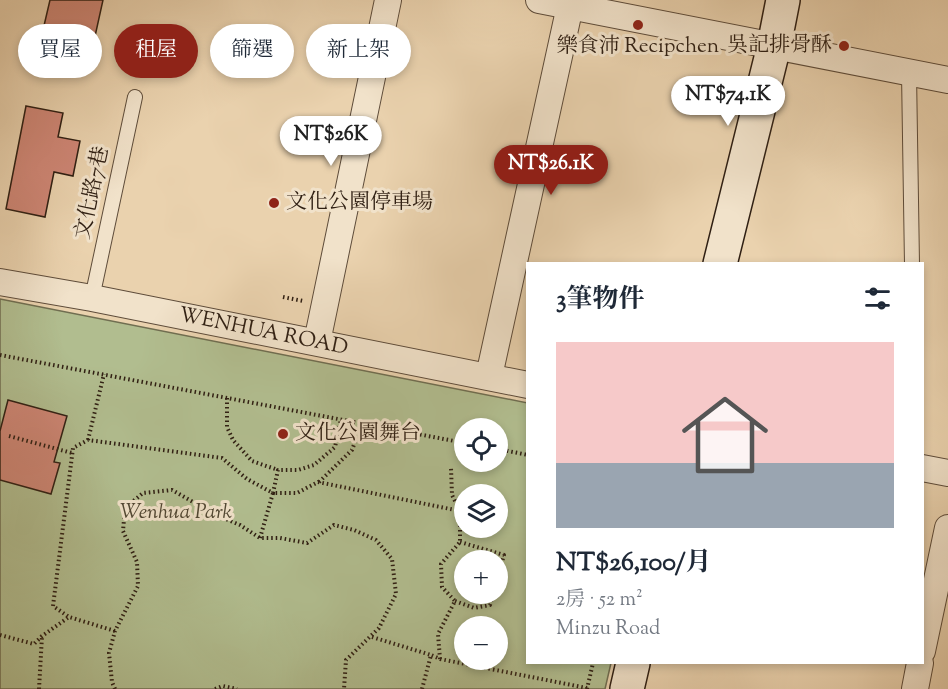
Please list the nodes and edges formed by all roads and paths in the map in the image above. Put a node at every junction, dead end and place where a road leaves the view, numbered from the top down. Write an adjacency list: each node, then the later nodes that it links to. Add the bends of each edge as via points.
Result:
1 (388, 0): 13 (street)
2 (539, 0): 4 (street)
3 (783, 0): 5 (main road)
4 (570, 6): 5 (street); 16 (street)
5 (774, 46): 6 (street); 9 (main road)
6 (909, 73): 7 (street); 10 (lane)
7 (948, 80)
8 (135, 96): 12 (lane, 文化路7巷)
9 (720, 262)
10 (912, 262)
11 (0, 282): 12 (street, WENHUA ROAD)
12 (92, 298): 13 (street, WENHUA ROAD)
13 (317, 342): 16 (street, WENHUA ROAD)
14 (0, 355): 15 (path)
15 (104, 374): 18 (path); 22 (path)
16 (489, 376): 17 (street, WENHUA ROAD)
17 (526, 385)
18 (227, 398): 19 (path); 29 (path, via 227,427 233,440 252,461)
19 (341, 419): 20 (path); 29 (path, via 335,447 314,465)
20 (362, 423): 23 (path); 31 (path, via 352,450)
21 (9, 436): 25 (path)
22 (88, 440): 25 (path, via 73,448); 32 (path, via 222,458 247,479)
23 (454, 441)
24 (508, 451): 26 (path)
25 (72, 453): 44 (path, via 53,606)
26 (526, 455)
27 (451, 468): 33 (path)
28 (924, 468): 30 (street)
29 (278, 470): 32 (path)
30 (948, 473)
31 (318, 482): 32 (path, via 297,493); 34 (path)
32 (273, 493): 36 (path)
33 (454, 499)
34 (454, 510)
35 (948, 528): 49 (street)
36 (260, 538): 45 (path, via 172,490 143,493 125,508 123,531 137,562 138,586); 48 (path, via 307,543 334,525 376,540 392,560 396,594)
37 (460, 538): 38 (path)
38 (460, 542): 39 (path); 40 (path, via 441,564 442,587)
39 (487, 550)
40 (454, 600)
41 (454, 603): 51 (path, via 438,634)
42 (463, 604): 43 (path, via 474,608)
43 (490, 604)
44 (69, 617): 45 (path); 47 (path)
45 (115, 631): 56 (path, via 109,653)
46 (0, 635): 47 (path, via 34,644)
47 (42, 636): 55 (path)
48 (371, 637): 50 (path); 59 (path, via 346,660)
49 (924, 642)
50 (431, 655): 51 (path); 60 (path)
51 (440, 659): 61 (path)
52 (593, 664): 61 (path)
53 (633, 664): 62 (main road)
54 (920, 664): 63 (street)
55 (39, 689)
56 (115, 689)
57 (215, 689): 58 (path)
58 (237, 689)
59 (344, 689)
60 (422, 689)
61 (587, 689)
62 (627, 689)
63 (915, 689)

